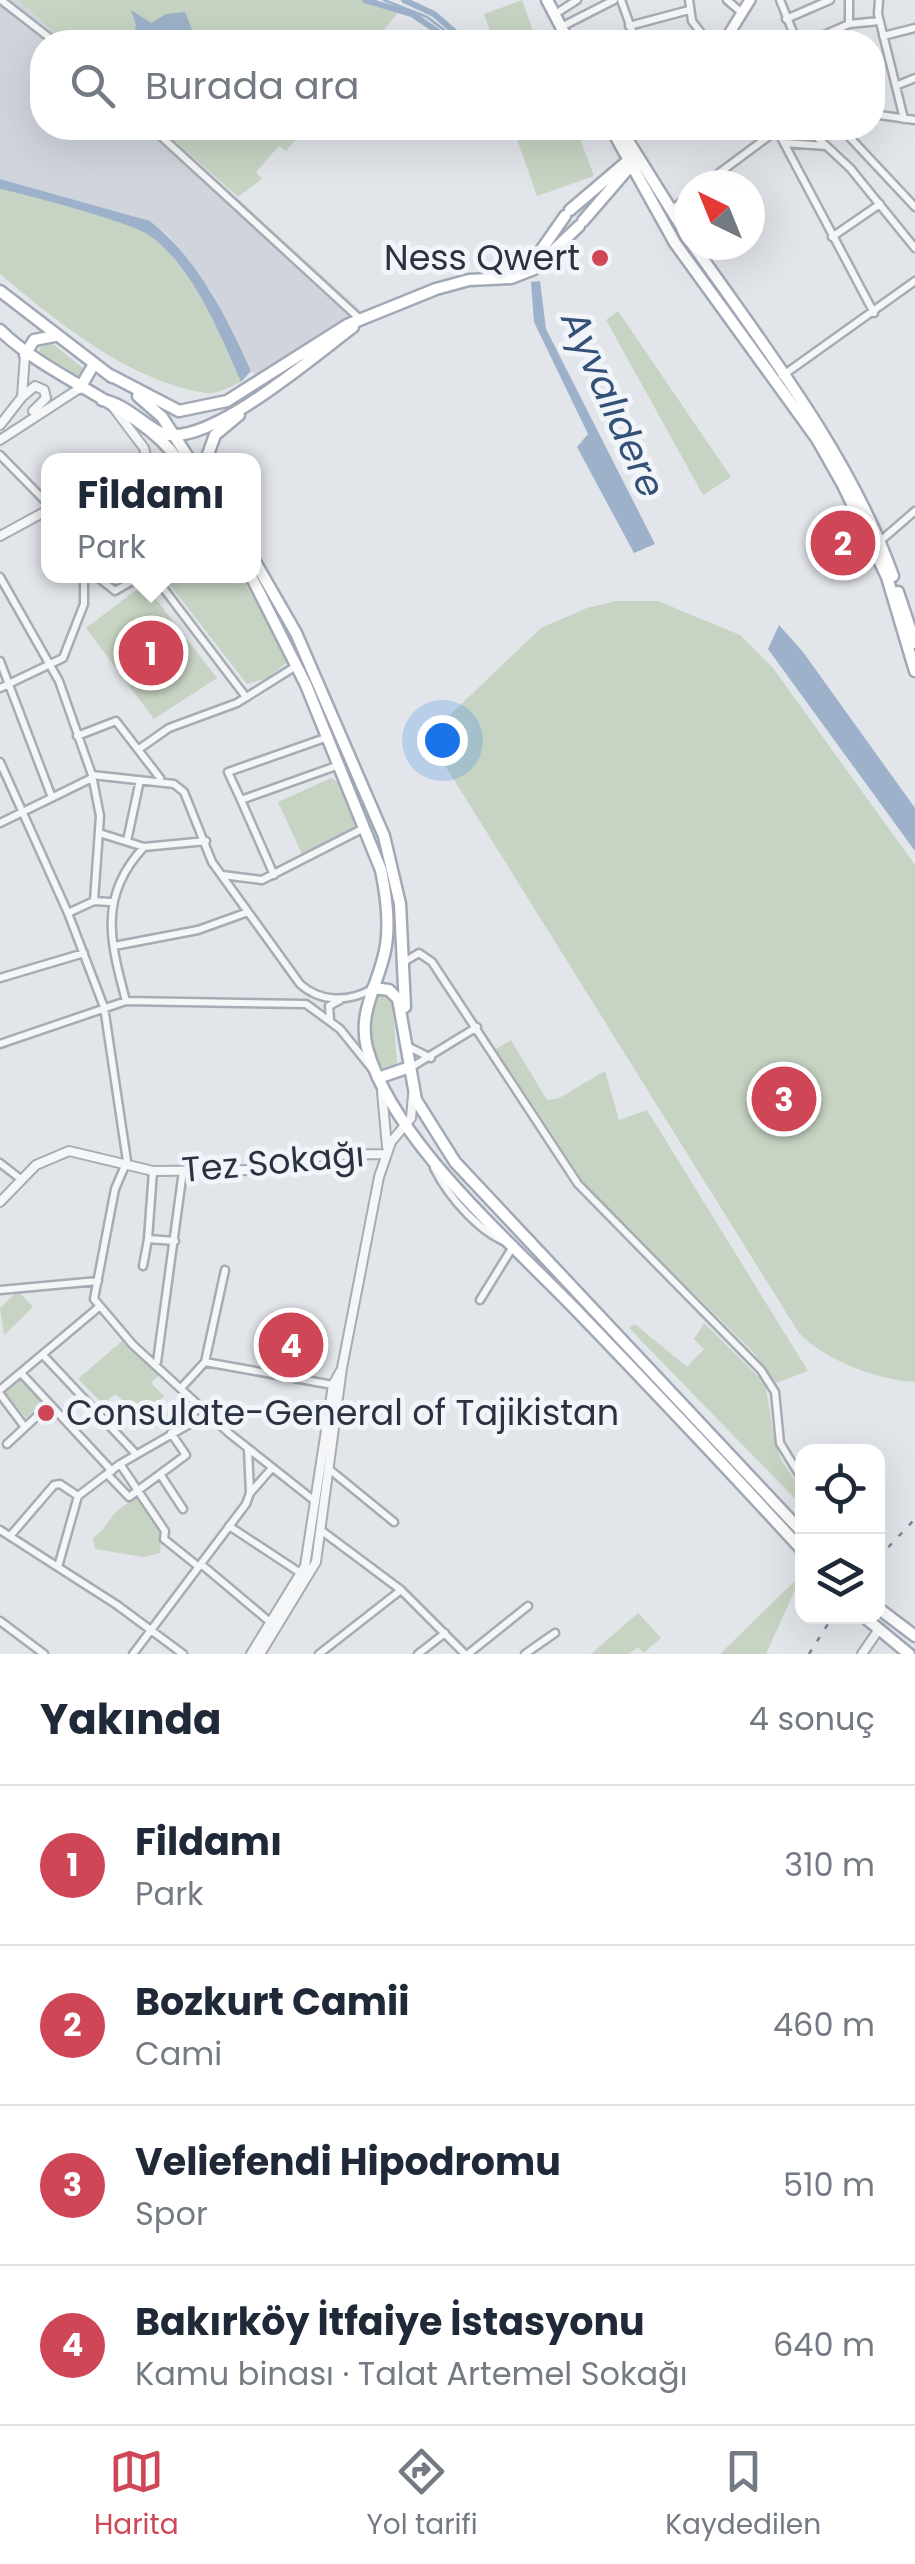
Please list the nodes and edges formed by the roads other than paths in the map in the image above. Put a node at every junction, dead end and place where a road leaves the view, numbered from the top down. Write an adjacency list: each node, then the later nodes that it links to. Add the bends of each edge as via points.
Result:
1 (0, 0): 20 (street)
2 (577, 0): 11 (street)
3 (618, 0): 16 (street); 18 (street)
4 (689, 0): 12 (street)
5 (728, 0): 13 (street)
6 (750, 0): 13 (main road)
7 (780, 0): 14 (street)
8 (830, 0): 14 (street)
9 (849, 0): 17 (street)
10 (879, 0): 15 (street)
11 (554, 4): 16 (main road); 21 (main road)
12 (688, 10): 18 (street); 24 (street)
13 (742, 13): 25 (main road)
14 (786, 19): 26 (street)
15 (879, 21): 17 (street); 28 (street)
16 (567, 24): 22 (main road)
17 (849, 24): 27 (street)
18 (629, 26): 23 (street)
19 (915, 28): 29 (street)
20 (39, 30)
21 (566, 30)
22 (569, 30)
23 (631, 30)
24 (700, 30)
25 (731, 30)
26 (791, 30)
27 (835, 30)
28 (881, 30)
29 (885, 36)
30 (885, 42): 32 (street)
31 (915, 78): 32 (street)
32 (898, 84): 34 (street)
33 (885, 116): 34 (street)
34 (904, 118): 35 (street)
35 (915, 120)
36 (165, 140): 63 (street)
37 (619, 140): 48 (main road)
38 (623, 140): 45 (main road)
39 (762, 140): 46 (street)
40 (783, 140): 43 (street)
41 (820, 140): 44 (street)
42 (852, 140): 51 (street)
43 (785, 143): 44 (street); 56 (street)
44 (827, 146): 49 (street)
45 (631, 161): 47 (main road); 48 (main road); 52 (main road)
46 (723, 170)
47 (637, 178): 48 (main road); 89 (main road, via 675,243 817,440)
48 (608, 184): 53 (main road); 55 (main road)
49 (880, 204): 56 (street); 57 (street)
50 (675, 207): 52 (street)
51 (915, 207)
52 (670, 211): 54 (main road)
53 (568, 213): 55 (main road, via 570,226); 59 (main road, via 537,256)
54 (675, 218)
55 (580, 224): 59 (main road, via 534,269)
56 (832, 237): 62 (street)
57 (915, 248)
58 (704, 260): 69 (main road)
59 (491, 277): 63 (main road, via 436,289)
60 (915, 281): 62 (street)
61 (0, 290): 65 (main road)
62 (874, 313): 69 (street)
63 (362, 321): 72 (main road); 74 (main road, via 334,331 244,393)
64 (0, 330): 66 (main road)
65 (56, 336): 66 (main road, via 34,340); 67 (main road)
66 (25, 355): 70 (main road); 71 (street)
67 (94, 364): 68 (main road); 70 (main road)
68 (110, 375): 74 (main road, via 168,408); 78 (main road)
69 (782, 377): 89 (main road, via 830,446)
70 (80, 388): 73 (main road); 77 (street)
71 (22, 397): 76 (street); 77 (street, via 35,386 46,398)
72 (253, 403): 75 (main road); 83 (main road, via 214,435)
73 (107, 404): 78 (main road); 80 (street); 81 (main road)
74 (210, 406): 75 (main road)
75 (215, 421): 78 (main road)
76 (0, 425)
77 (12, 431): 79 (street)
78 (175, 435): 82 (main road)
79 (0, 440)
80 (145, 453)
81 (172, 453)
82 (186, 453)
83 (208, 453)
84 (0, 455): 85 (street)
85 (41, 499)
86 (41, 511): 88 (street)
87 (915, 511): 89 (street)
88 (0, 536)
89 (876, 544): 97 (main road); 101 (main road)
90 (261, 572): 130 (main road, via 296,633 384,836 400,904)
91 (0, 577): 100 (street)
92 (84, 583): 100 (street, via 72,643)
93 (106, 583): 94 (street, via 115,590)
94 (128, 583)
95 (159, 583): 104 (street)
96 (255, 583): 99 (main road)
97 (915, 643)
98 (0, 662): 102 (street)
99 (297, 665): 104 (street); 106 (main road)
100 (51, 667): 102 (street); 105 (street)
101 (915, 671)
102 (10, 684): 103 (street); 113 (street)
103 (0, 688)
104 (246, 697): 107 (street, via 169,728)
105 (77, 736): 107 (street, via 116,721); 110 (street)
106 (328, 737): 109 (main road); 114 (street, via 228,772)
107 (138, 749): 112 (street)
108 (0, 762): 115 (street)
109 (340, 765): 114 (street); 117 (main road)
110 (92, 776): 111 (street); 113 (street); 118 (street)
111 (140, 780): 112 (street); 119 (street)
112 (161, 780): 120 (street, via 184,792)
113 (51, 795): 115 (street)
114 (241, 800): 123 (street)
115 (21, 809): 116 (street); 127 (street)
116 (0, 823)
117 (366, 828): 123 (street); 132 (main road, via 386,896 386,946)
118 (98, 834): 119 (street); 124 (street)
119 (127, 841): 121 (street)
120 (206, 841): 121 (street); 122 (street)
121 (144, 847): 125 (street)
122 (222, 875): 123 (street); 126 (street)
123 (274, 875)
124 (94, 900): 125 (street); 127 (street)
125 (110, 902): 128 (street)
126 (248, 912): 128 (street, via 198,930); 133 (street)
127 (68, 913): 129 (street)
128 (114, 946): 135 (street)
129 (84, 953): 131 (street); 137 (street)
130 (403, 963): 138 (main road); 140 (street, via 426,955)
131 (0, 978)
132 (373, 988): 134 (street); 138 (main road, via 395,993); 145 (main road, via 364,1030)
133 (313, 996): 134 (street); 136 (street)
134 (342, 999): 139 (street, via 329,1006)
135 (126, 1000): 136 (street); 137 (street)
136 (306, 1004): 139 (street)
137 (104, 1007): 141 (street); 150 (street)
138 (405, 1018): 142 (main road)
139 (330, 1020): 145 (street)
140 (477, 1028): 143 (street); 180 (street, via 578,1184 762,1370 775,1392 780,1442)
141 (1, 1040)
142 (407, 1046): 143 (street); 144 (main road)
143 (432, 1058): 144 (street)
144 (408, 1068): 145 (main road); 146 (main road)
145 (378, 1078): 147 (main road); 148 (street, via 387,1108)
146 (413, 1088): 147 (street); 191 (main road, via 430,1126 481,1192)
147 (405, 1126): 148 (street); 157 (main road)
148 (387, 1154): 151 (street, Tez Sokağı, via 326,1155 258,1170); 167 (street)
149 (0, 1163): 153 (street)
150 (126, 1164): 152 (street, Tez Sokağı); 153 (street, Tez Sokağı, via 69,1151 36,1165); 160 (street)
151 (183, 1170): 152 (street, Tez Sokağı); 156 (street)
152 (153, 1171): 155 (street)
153 (22, 1180): 154 (street, Tez Sokağı)
154 (0, 1202)
155 (148, 1239): 156 (street); 158 (street)
156 (176, 1241): 165 (street)
157 (514, 1246): 162 (street); 196 (main road)
158 (143, 1266)
159 (224, 1270): 166 (street)
160 (98, 1281): 161 (street); 163 (street)
161 (0, 1290)
162 (480, 1300)
163 (99, 1307): 164 (street); 165 (street)
164 (42, 1355): 168 (street); 178 (street)
165 (156, 1362): 170 (street)
166 (205, 1362): 169 (street); 170 (street)
167 (342, 1368): 169 (street); 182 (street)
168 (20, 1372): 171 (street); 172 (street)
169 (333, 1385): 188 (street)
170 (182, 1387): 173 (street)
171 (0, 1392): 174 (street)
172 (48, 1405): 174 (street); 183 (street)
173 (209, 1413): 175 (street); 177 (street)
174 (24, 1426): 176 (street)
175 (171, 1433): 178 (street); 184 (street, via 186,1455)
176 (6, 1444)
177 (248, 1448): 181 (street); 186 (street)
178 (136, 1454): 179 (street)
179 (120, 1464): 183 (street); 185 (street)
180 (795, 1467)
181 (272, 1468): 186 (street); 188 (street)
182 (329, 1469): 188 (street); 190 (street)
183 (110, 1473): 185 (street, via 129,1497); 187 (street)
184 (160, 1474): 185 (street); 189 (street)
185 (138, 1490): 197 (street, via 165,1531 164,1540)
186 (250, 1493): 192 (street)
187 (78, 1496): 195 (street, via 54,1485); 198 (street)
188 (320, 1502): 194 (street); 199 (street)
189 (183, 1509)
190 (394, 1522)
191 (795, 1525)
192 (229, 1526): 197 (street); 199 (street)
193 (0, 1530): 195 (street)
194 (322, 1531): 199 (street); 200 (street)
195 (12, 1535): 198 (street)
196 (795, 1543)
197 (200, 1565): 204 (street); 206 (street)
198 (58, 1567): 206 (street)
199 (306, 1577): 204 (street)
200 (401, 1590): 208 (street); 216 (street)
201 (528, 1606): 218 (street)
202 (885, 1613): 210 (main road)
203 (0, 1621): 211 (street)
204 (274, 1624): 214 (street); 215 (street)
205 (870, 1624): 207 (main road)
206 (152, 1630): 212 (street); 213 (street)
207 (877, 1632): 210 (main road, via 886,1626); 220 (street); 221 (main road)
208 (445, 1633): 217 (street); 218 (street)
209 (555, 1633): 219 (street)
210 (911, 1633)
211 (44, 1654)
212 (134, 1654)
213 (184, 1654)
214 (252, 1654)
215 (260, 1654)
216 (319, 1654)
217 (418, 1654)
218 (467, 1654)
219 (525, 1654)
220 (862, 1654)
221 (909, 1654)

